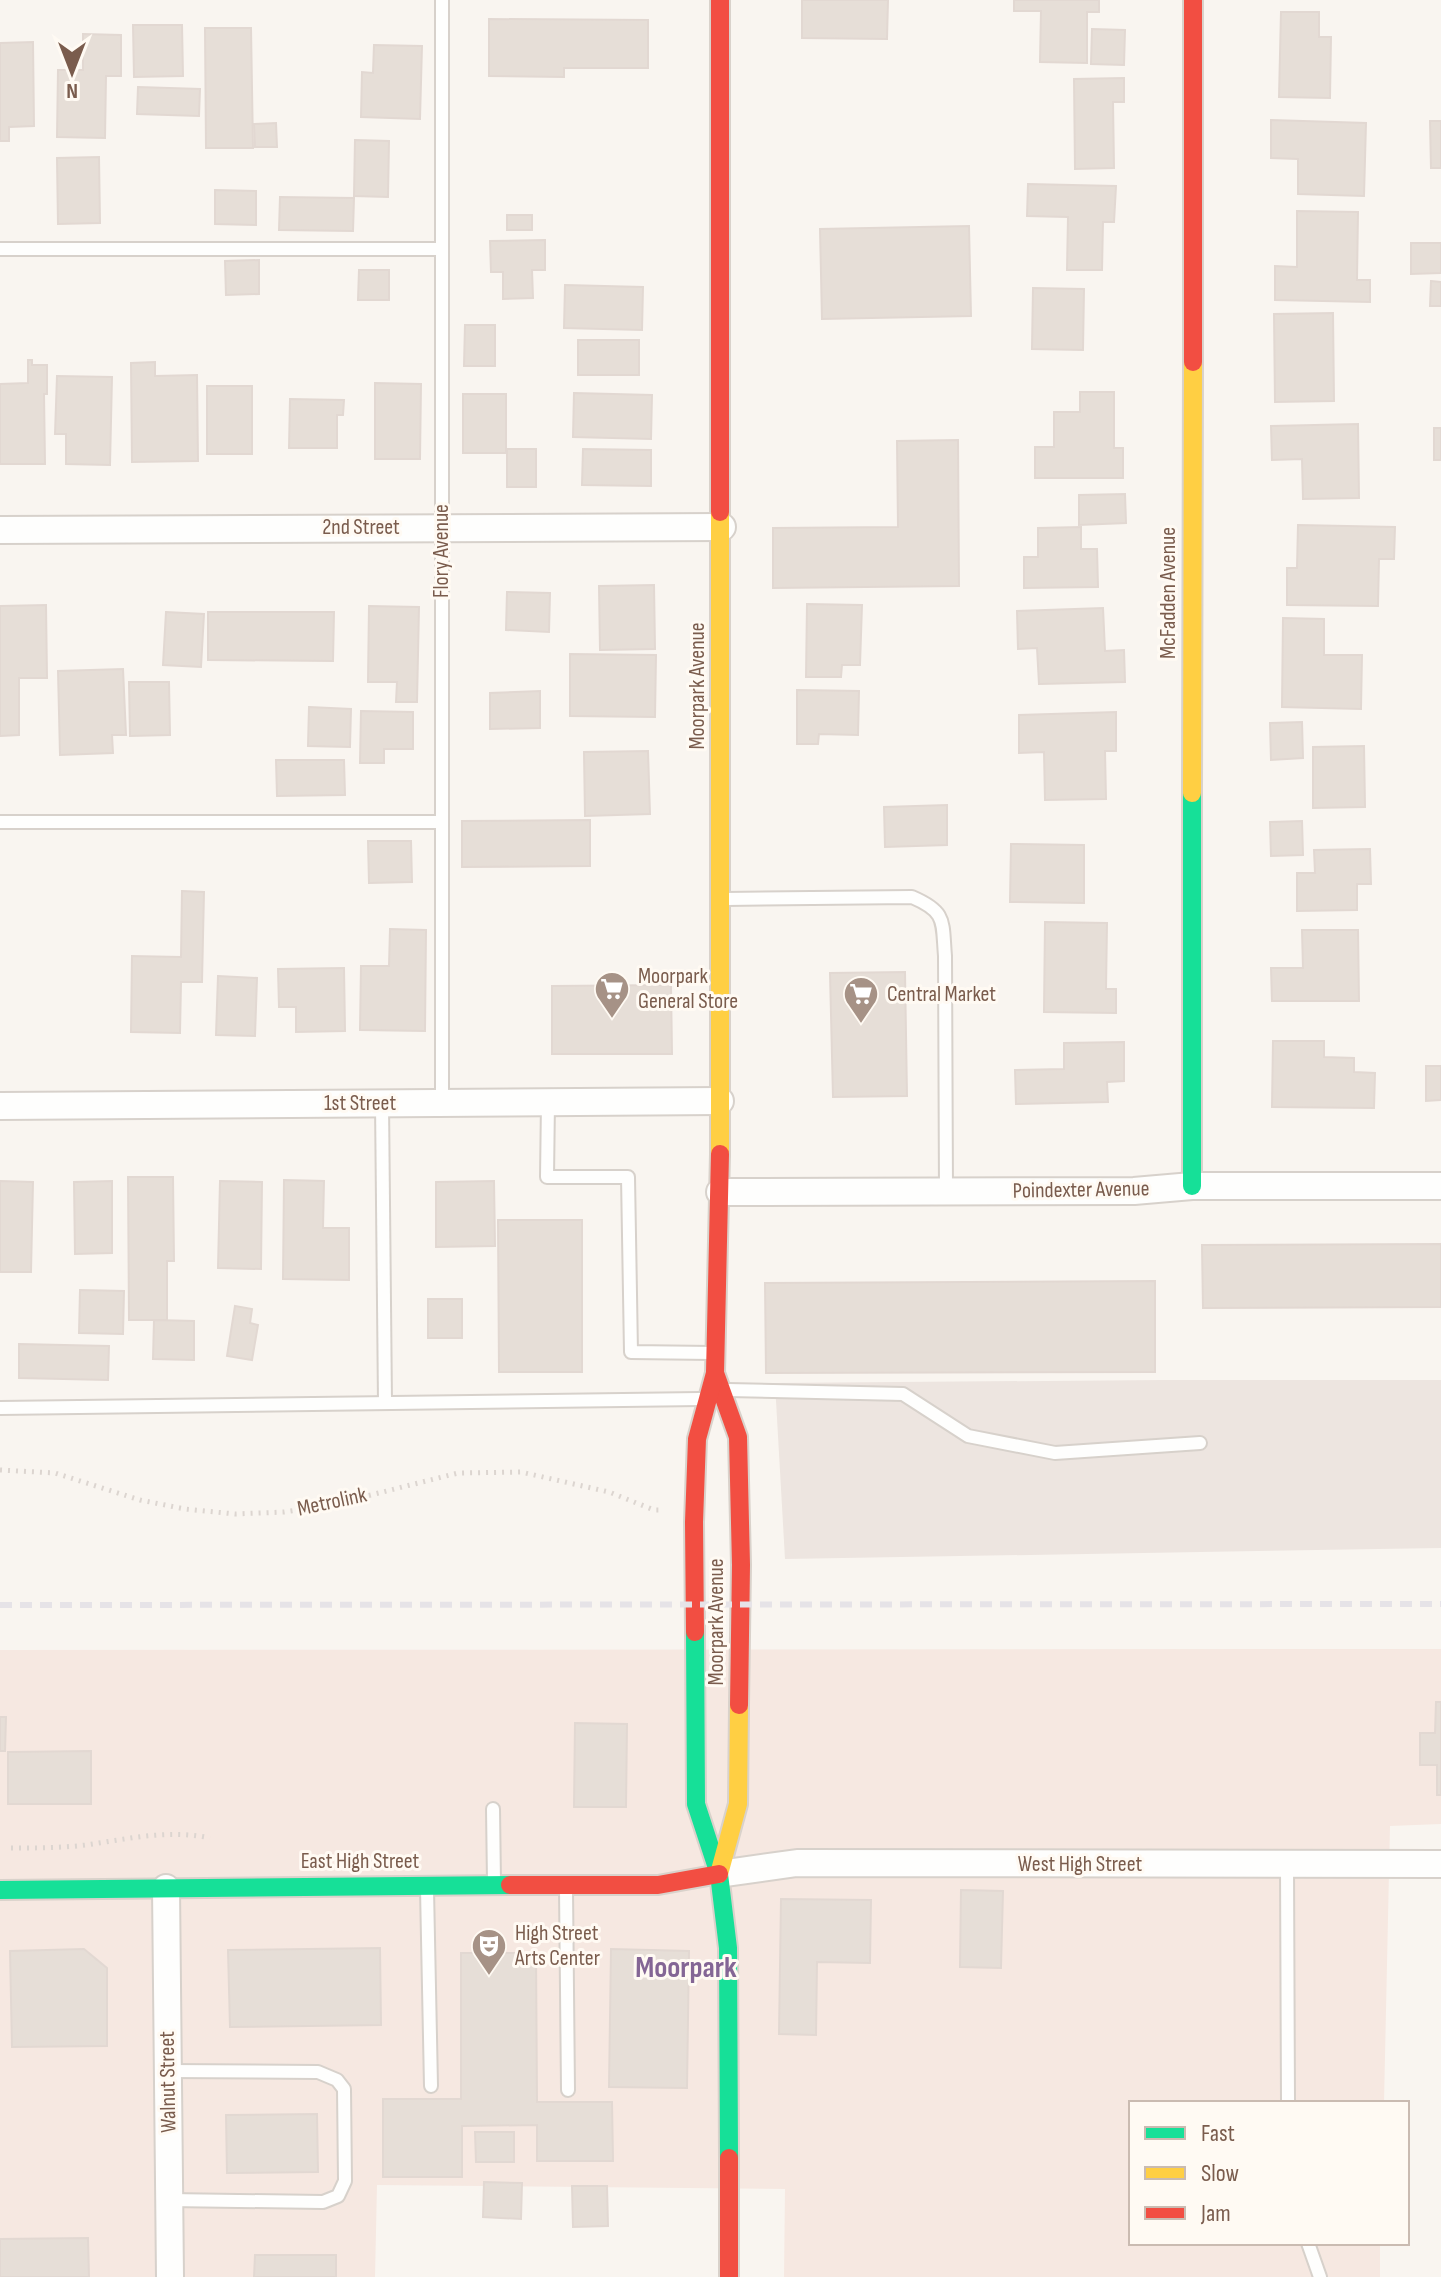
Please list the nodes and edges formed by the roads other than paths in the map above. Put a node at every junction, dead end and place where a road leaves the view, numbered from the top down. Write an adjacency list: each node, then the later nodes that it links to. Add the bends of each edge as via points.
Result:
1 (442, 0): 5 (lane, Flory Avenue)
2 (720, 0): 7 (main road, Moorpark Avenue)
3 (1193, 0): 17 (main road, McFadden Avenue)
4 (0, 249): 5 (lane)
5 (442, 249): 6 (lane, Flory Avenue)
6 (441, 527): 7 (street, 2nd Street); 8 (street, 2nd Street); 10 (lane, Flory Avenue)
7 (722, 527): 11 (main road, Moorpark Avenue)
8 (0, 530)
9 (0, 822): 10 (lane)
10 (442, 822): 13 (lane, Flory Avenue)
11 (721, 900): 12 (main road, Moorpark Avenue); 19 (lane, via 912,897 932,906 942,922 945,956)
12 (720, 1101): 14 (street, 1st Street); 20 (main road, Moorpark Avenue)
13 (442, 1102): 14 (street, 1st Street); 15 (street, 1st Street)
14 (548, 1102): 21 (lane, via 547,1177 628,1177 631,1352)
15 (382, 1103): 16 (street, 1st Street); 23 (lane)
16 (0, 1106)
17 (1192, 1186): 18 (street, Poindexter Avenue); 19 (street, Poindexter Avenue)
18 (1441, 1186)
19 (946, 1191): 20 (street, Poindexter Avenue)
20 (720, 1192): 21 (main road, Moorpark Avenue)
21 (715, 1353): 22 (main road, Moorpark Avenue)
22 (715, 1387): 23 (lane); 25 (lane, via 903,1394 968,1436 1055,1453); 29 (main road, Moorpark Avenue, via 697,1439 696,1804); 29 (main road, Moorpark Avenue, via 738,1437 741,1604 738,1804)
23 (385, 1403): 24 (lane)
24 (0, 1408)
25 (1200, 1443)
26 (493, 1809): 31 (lane)
27 (1441, 1864): 28 (street, West High Street)
28 (1287, 1865): 29 (street, West High Street, via 797,1863); 38 (lane)
29 (719, 1874): 32 (main road, East High Street, via 658,1885); 42 (main road, Moorpark Avenue, via 728,1948)
30 (427, 1885): 31 (main road, East High Street); 33 (main road, East High Street); 36 (lane)
31 (494, 1885): 32 (main road, East High Street)
32 (565, 1885): 37 (lane)
33 (166, 1888): 34 (main road, East High Street); 35 (street, Walnut Street)
34 (0, 1890)
35 (168, 2071): 39 (street, Walnut Street); 39 (lane, via 318,2072 337,2080 344,2089 345,2181 338,2196 323,2202)
36 (431, 2086)
37 (568, 2090)
38 (1288, 2101)
39 (169, 2200): 41 (street, Walnut Street)
40 (1309, 2245): 43 (lane)
41 (170, 2277)
42 (729, 2277)
43 (1320, 2277)

